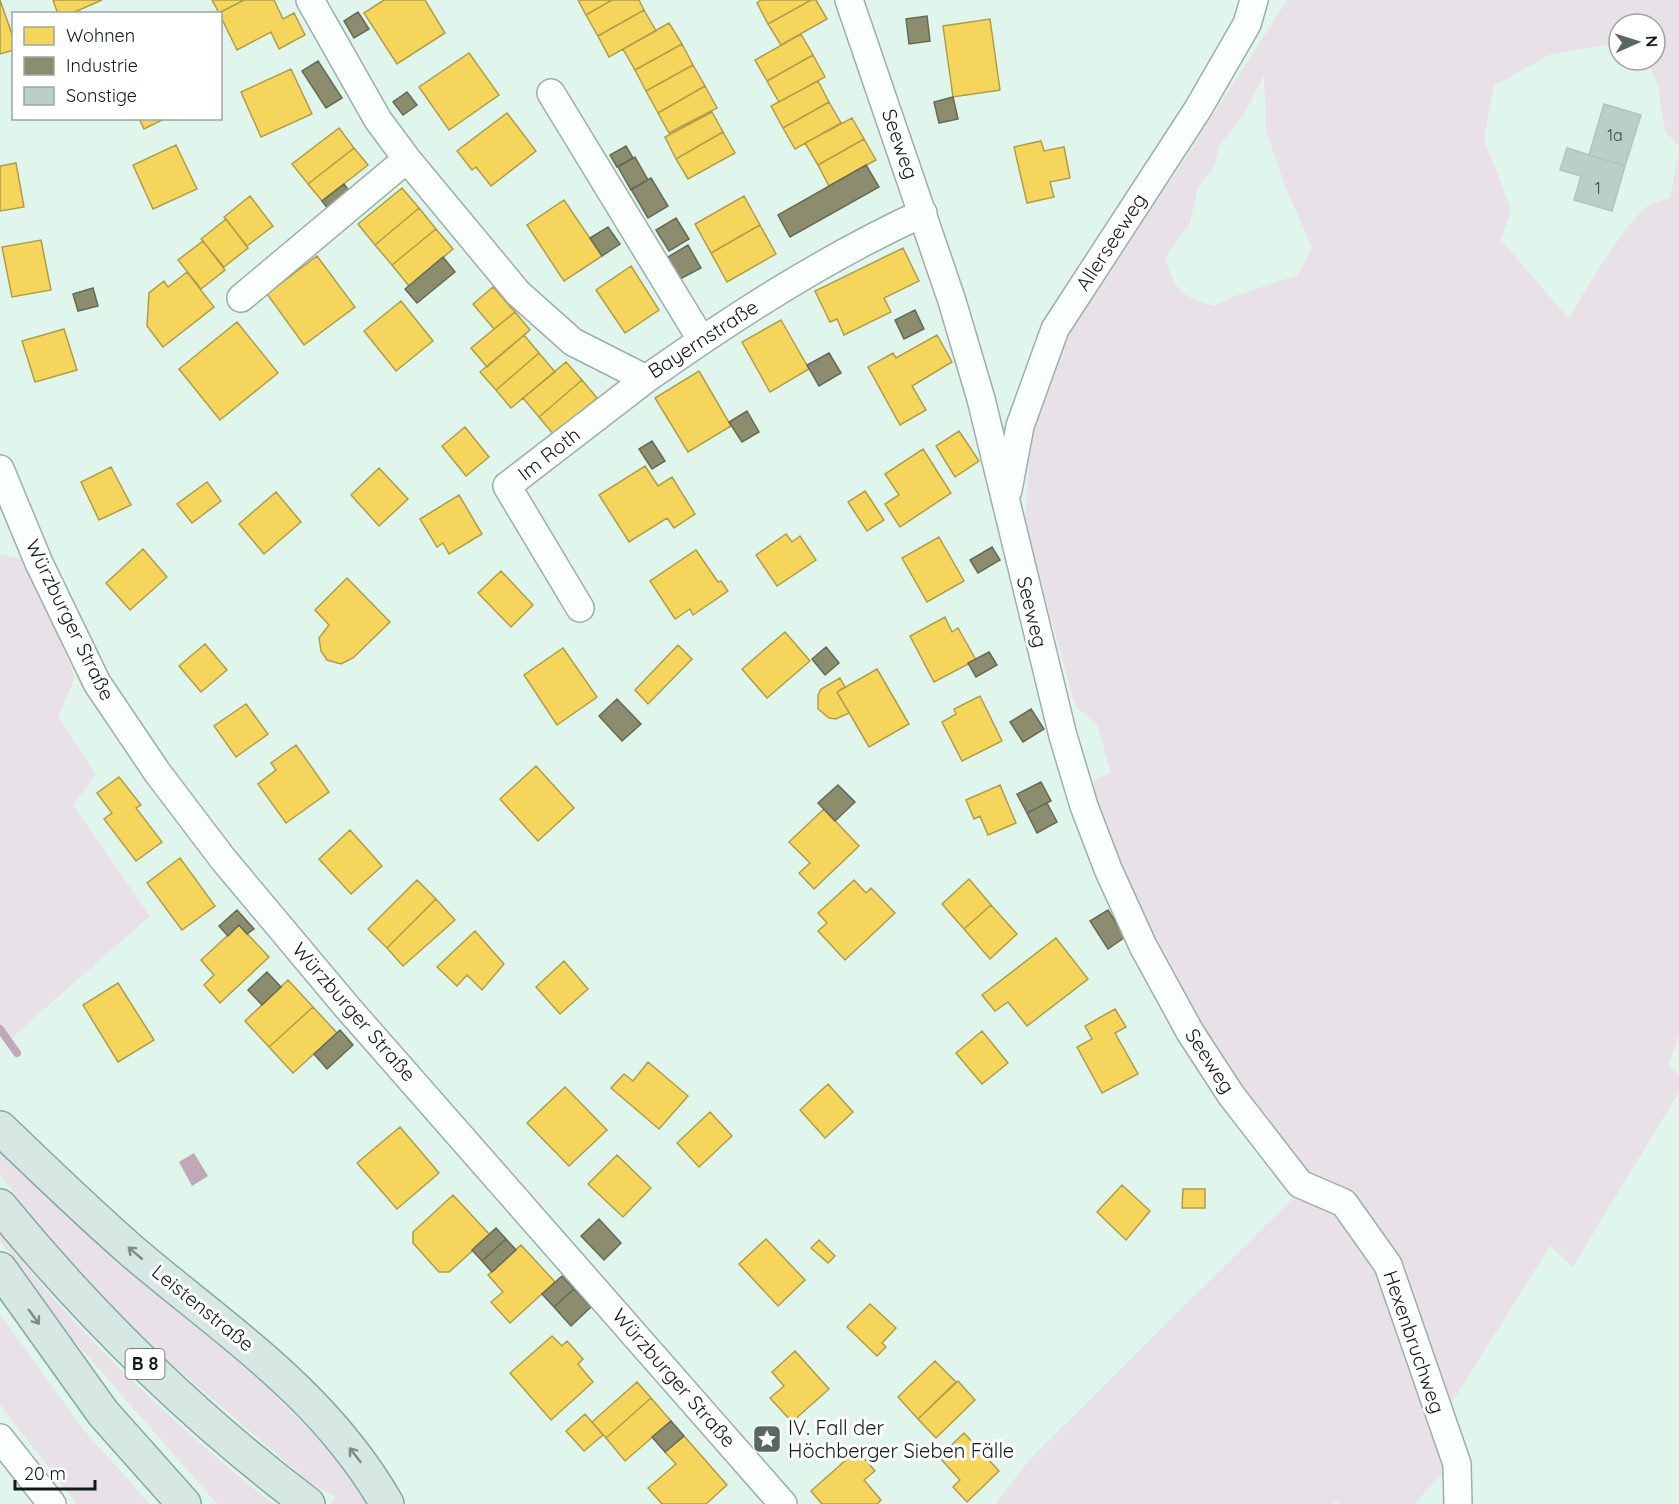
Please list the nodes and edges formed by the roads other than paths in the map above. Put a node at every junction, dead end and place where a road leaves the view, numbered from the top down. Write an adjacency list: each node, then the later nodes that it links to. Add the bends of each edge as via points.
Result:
1 (310, 0): 5 (street, Bayernstraße, via 360,91)
2 (849, 0): 6 (street, Seeweg)
3 (1254, 0): 11 (street, Allerseeweg, via 1247,24 1198,109 1055,329 1020,426)
4 (551, 93): 8 (street)
5 (407, 159): 7 (street); 9 (street, Bayernstraße, via 518,293 573,342)
6 (923, 213): 8 (street, Bayernstraße, via 859,242); 11 (street, Seeweg, via 978,388)
7 (241, 298)
8 (701, 339): 9 (street, Bayernstraße)
9 (646, 379): 12 (street, Im Roth, via 507,486)
10 (0, 469): 22 (street, Würzburger Straße, via 39,563 97,683 157,772 223,859 347,1007)
11 (1006, 500): 14 (street, Seeweg, via 1063,736 1108,869 1143,946 1190,1032)
12 (580, 608)
13 (0, 1128): 21 (main road, Leistenstraße, one-way to 13, via 329,1422 265,1358 135,1253)
14 (1300, 1184): 23 (street, Hexenbruchweg, via 1344,1203 1388,1265 1457,1464)
15 (0, 1206): 20 (main road, B 8, via 93,1314 196,1412)
16 (0, 1269): 19 (main road, one-way to 19, via 103,1413)
17 (0, 1438): 18 (street)
18 (52, 1504)
19 (184, 1504)
20 (308, 1504)
21 (387, 1504)
22 (783, 1504)
23 (1458, 1504)

